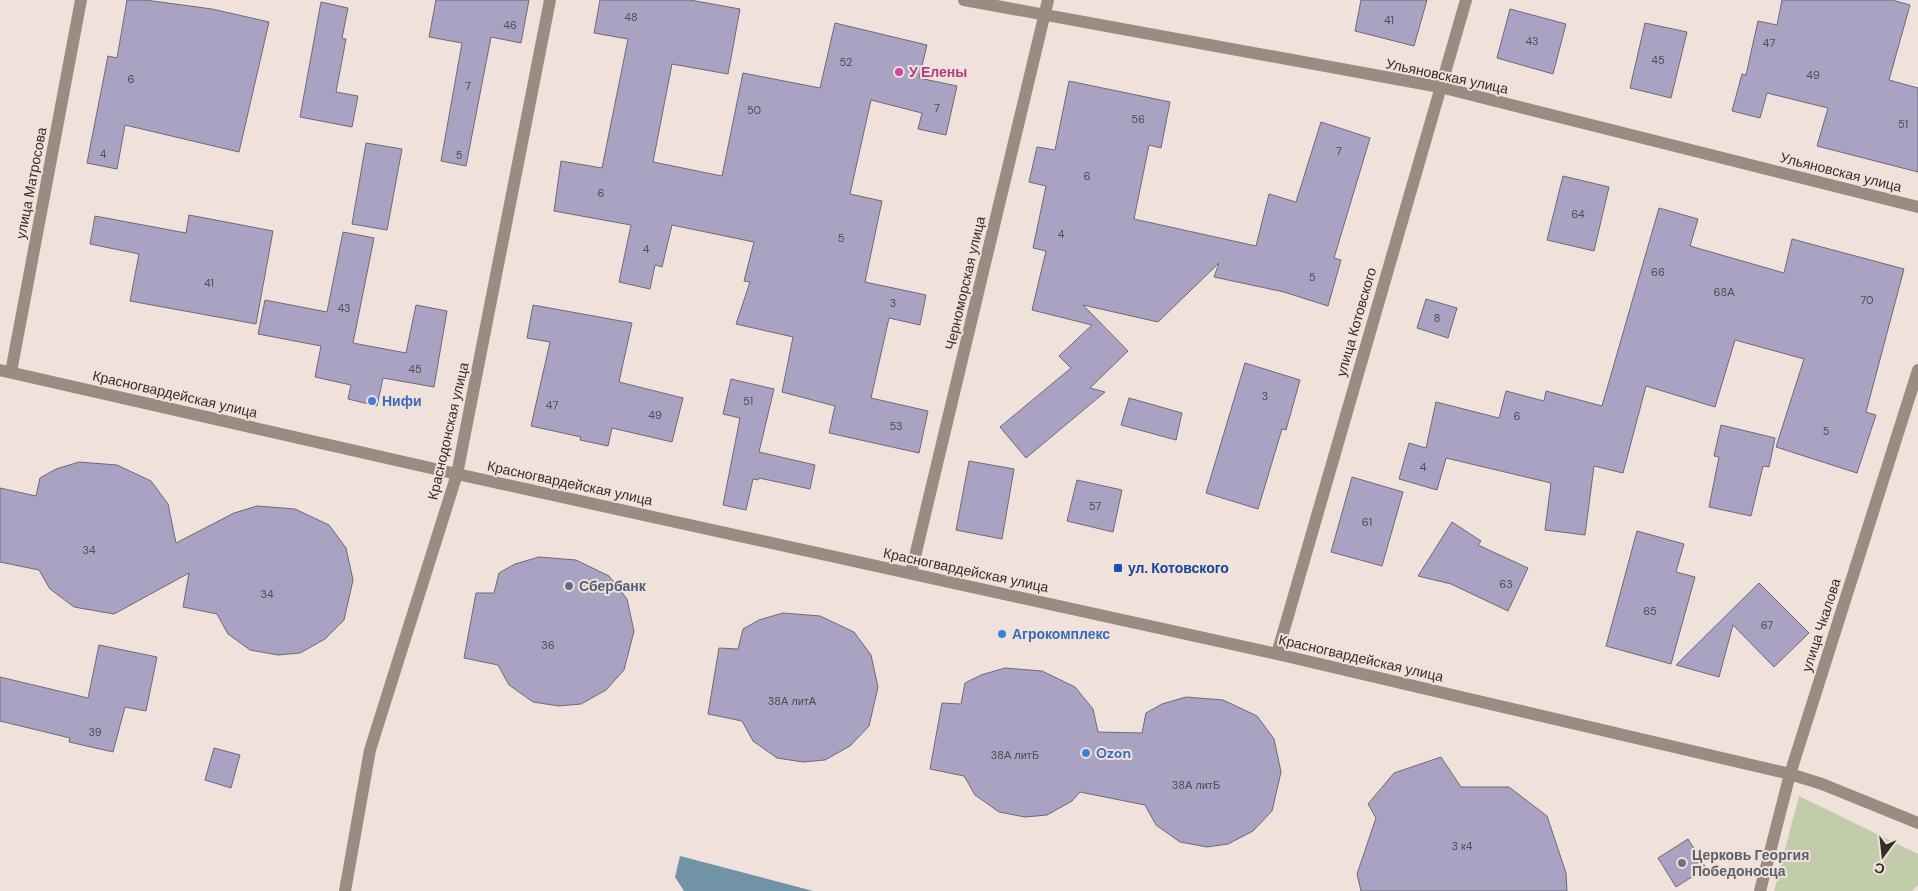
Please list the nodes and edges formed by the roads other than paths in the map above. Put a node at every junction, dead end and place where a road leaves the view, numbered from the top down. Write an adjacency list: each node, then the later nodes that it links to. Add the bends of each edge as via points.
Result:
1 (81, 0): 10 (street, улица Матросова)
2 (550, 0): 11 (street, Краснодонская улица)
3 (964, 0): 6 (street, Ульяновская улица)
4 (1048, 0): 6 (street, Черноморская улица)
5 (1466, 0): 7 (street, улица Котовского)
6 (1044, 16): 7 (street, Ульяновская улица); 12 (street, Черноморская улица)
7 (1440, 87): 8 (street, Ульяновская улица); 13 (street, улица Котовского)
8 (1918, 207)
9 (1918, 370): 14 (street, улица Чкалова)
10 (5, 371): 11 (street, Красногвардейская улица)
11 (457, 474): 12 (street, Красногвардейская улица); 16 (street, Краснодонская улица, via 370,750)
12 (911, 573): 13 (street, Красногвардейская улица)
13 (1277, 654): 14 (street, Красногвардейская улица)
14 (1790, 774): 15 (street, Красногвардейская улица); 17 (street, улица Чкалова)
15 (1918, 823)
16 (345, 891)
17 (1760, 891)

